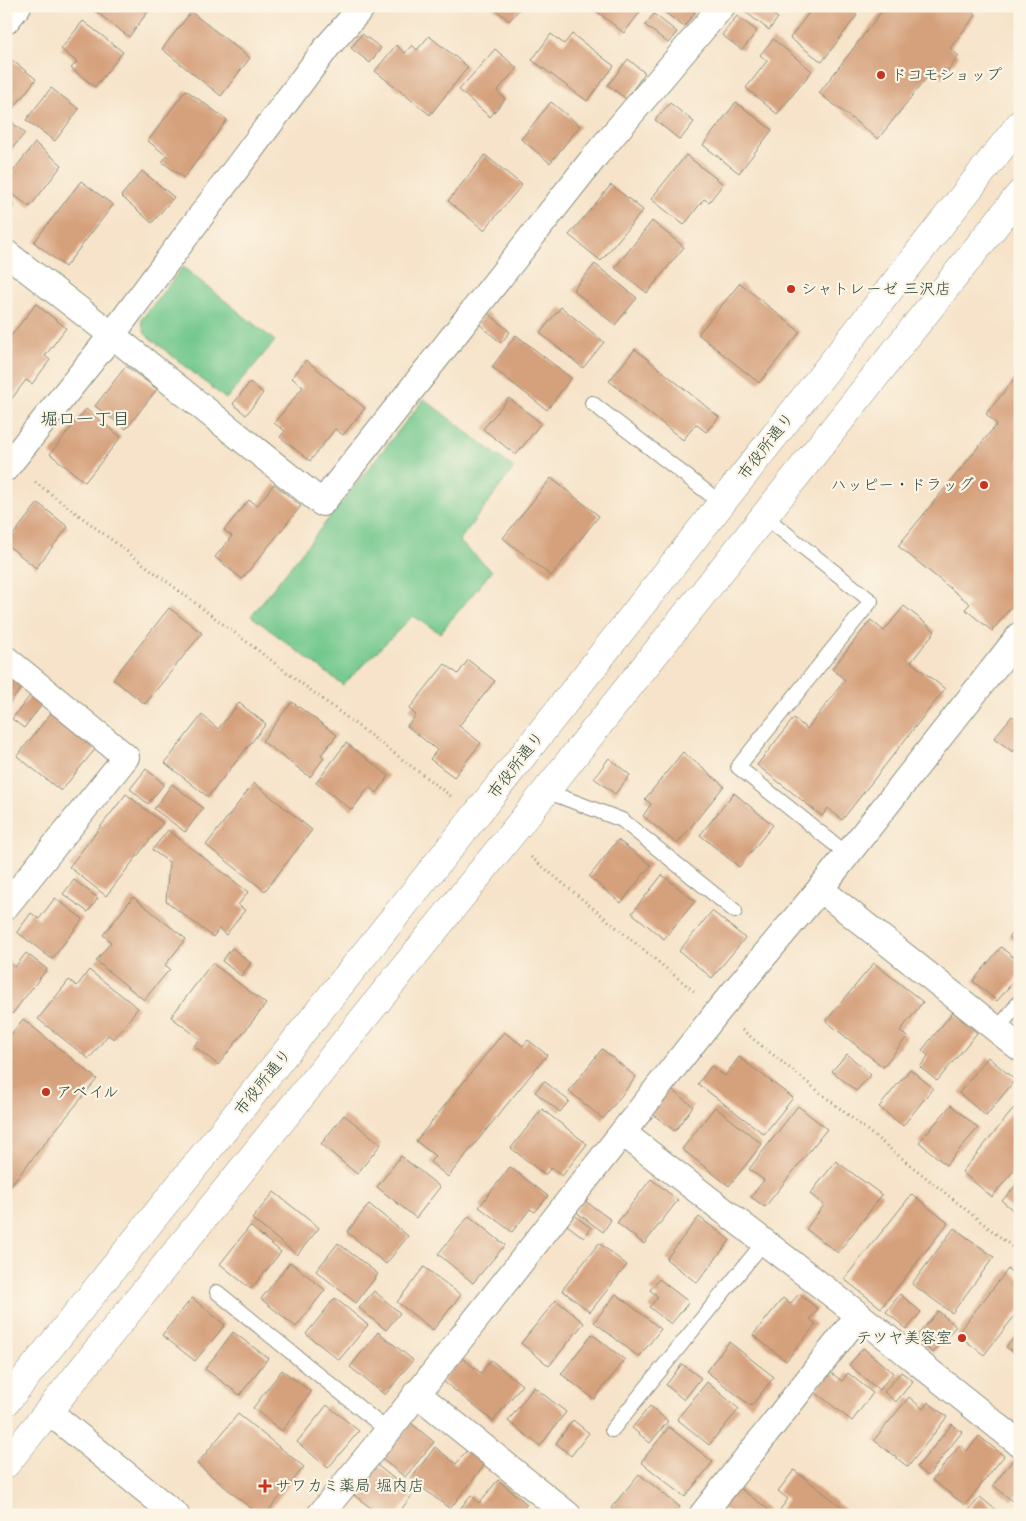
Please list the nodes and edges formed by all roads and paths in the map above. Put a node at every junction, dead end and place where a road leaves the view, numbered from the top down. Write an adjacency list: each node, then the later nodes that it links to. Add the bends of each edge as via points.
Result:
1 (18, 6): 4 (street)
2 (363, 6): 8 (street, via 328,47)
3 (722, 6): 8 (street, via 596,155 322,503)
4 (6, 20)
5 (1020, 124): 11 (street, 市役所通り)
6 (1020, 194): 12 (street)
7 (6, 253): 8 (street)
8 (112, 335): 10 (street)
9 (592, 403): 11 (lane)
10 (8, 466): 16 (path)
11 (721, 503): 16 (street, 市役所通り)
12 (764, 516): 15 (street); 18 (lane, via 871,601 738,767)
13 (1020, 635): 18 (street)
14 (6, 659): 20 (street, via 126,757)
15 (546, 791): 17 (street); 21 (lane, via 622,820)
16 (476, 815): 32 (street, 市役所通り)
17 (508, 838): 23 (path); 33 (street)
18 (847, 854): 19 (street)
19 (820, 889): 23 (street); 24 (street)
20 (6, 906)
21 (735, 911)
22 (1020, 1001): 24 (lane)
23 (718, 1011): 26 (street); 28 (path)
24 (997, 1030): 25 (street)
25 (1020, 1048)
26 (622, 1133): 27 (street); 31 (street)
27 (764, 1242): 30 (street); 34 (lane)
28 (1020, 1253)
29 (217, 1292): 35 (lane)
30 (859, 1315): 36 (street); 41 (street)
31 (416, 1393): 35 (street); 40 (street)
32 (6, 1402)
33 (48, 1411): 37 (street); 38 (street)
34 (612, 1430)
35 (388, 1431): 39 (street)
36 (1020, 1444)
37 (6, 1464)
38 (176, 1515)
39 (320, 1515)
40 (568, 1515)
41 (702, 1515)

